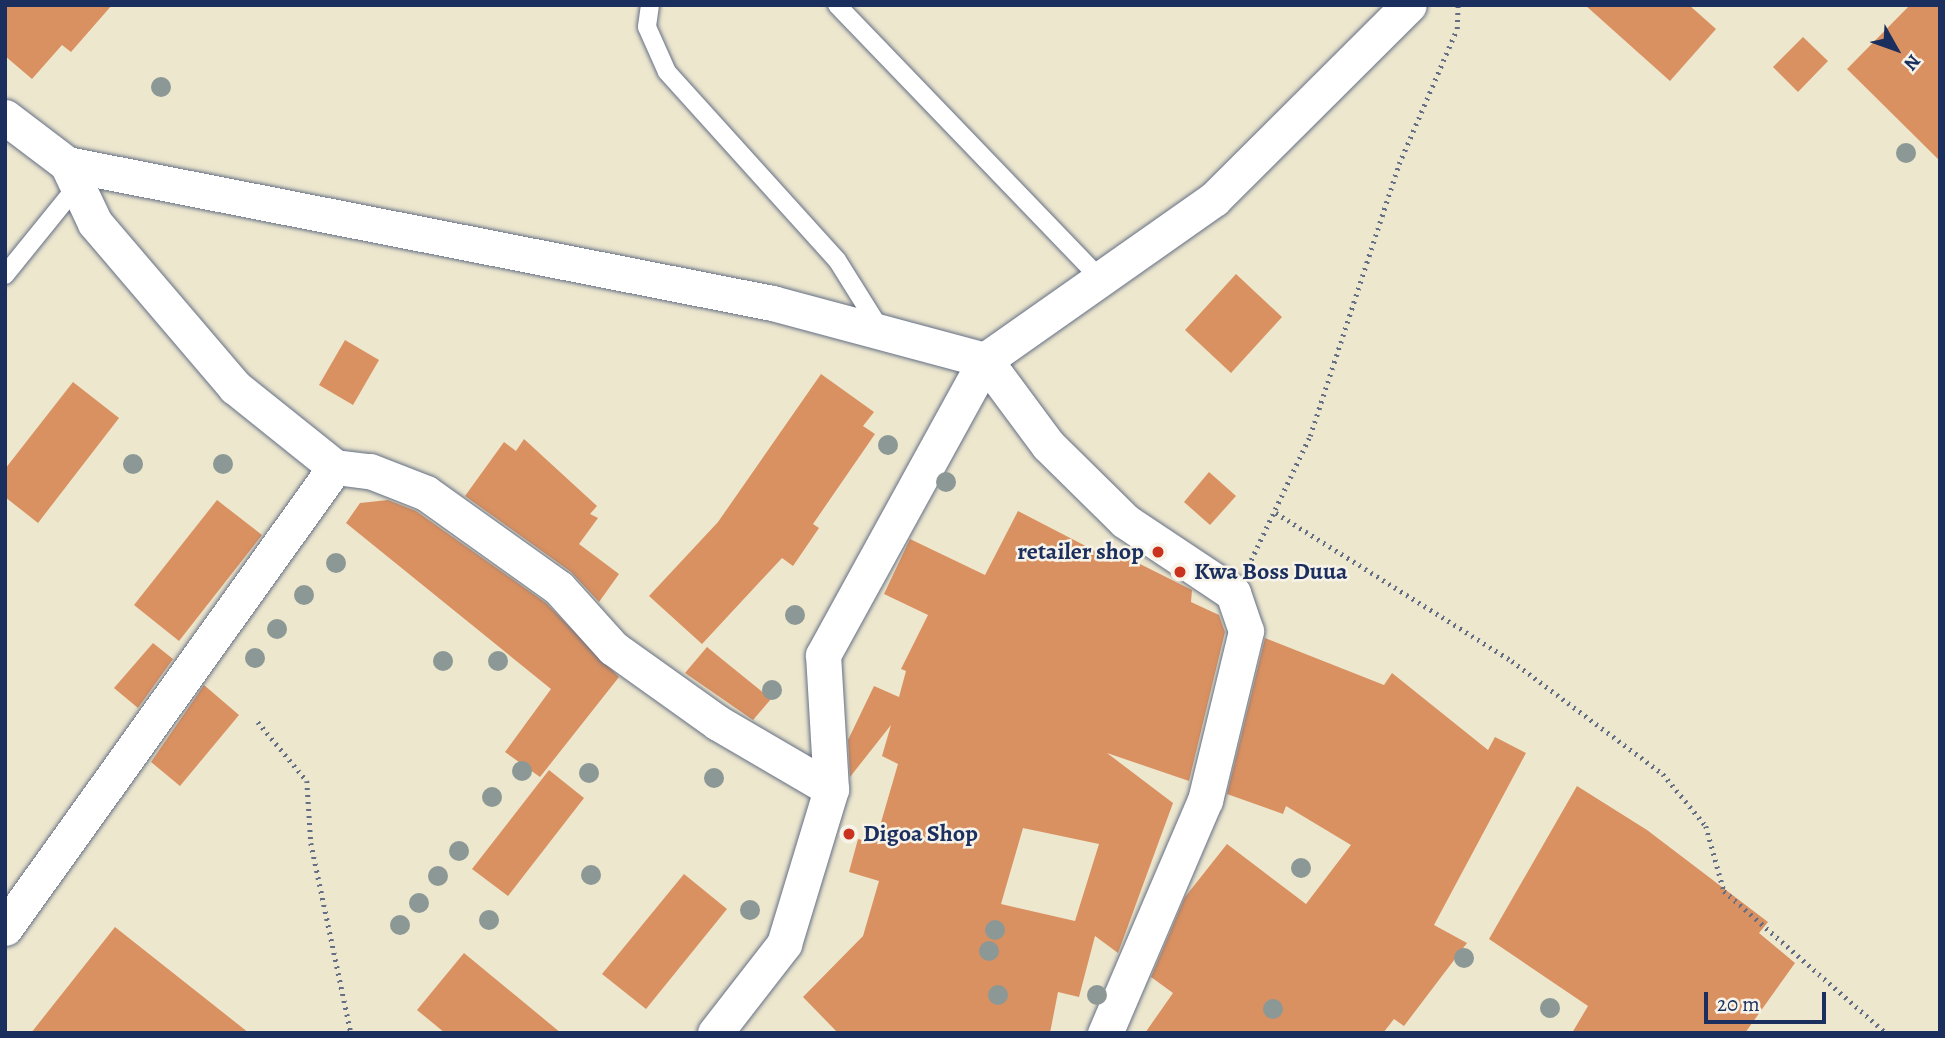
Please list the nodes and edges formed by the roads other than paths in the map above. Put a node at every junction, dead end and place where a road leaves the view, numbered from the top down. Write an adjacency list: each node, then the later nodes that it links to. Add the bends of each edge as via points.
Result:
1 (650, 5): 8 (lane, via 648,27 667,72 837,260)
2 (838, 5): 7 (lane)
3 (1409, 5): 7 (street, via 1214,199)
4 (5, 117): 5 (street)
5 (72, 175): 6 (lane); 8 (street); 10 (street, via 95,223 157,302 235,387)
6 (5, 275)
7 (1099, 277): 9 (street)
8 (879, 327): 9 (street)
9 (985, 360): 11 (street, via 823,655); 14 (street, via 1048,445 1125,521 1233,593 1246,631 1205,800)
10 (335, 467): 11 (street, via 370,471 426,492 559,588 613,648 718,723); 12 (street)
11 (831, 789): 13 (street, via 784,944)
12 (5, 928)
13 (715, 1033)
14 (1105, 1033)

